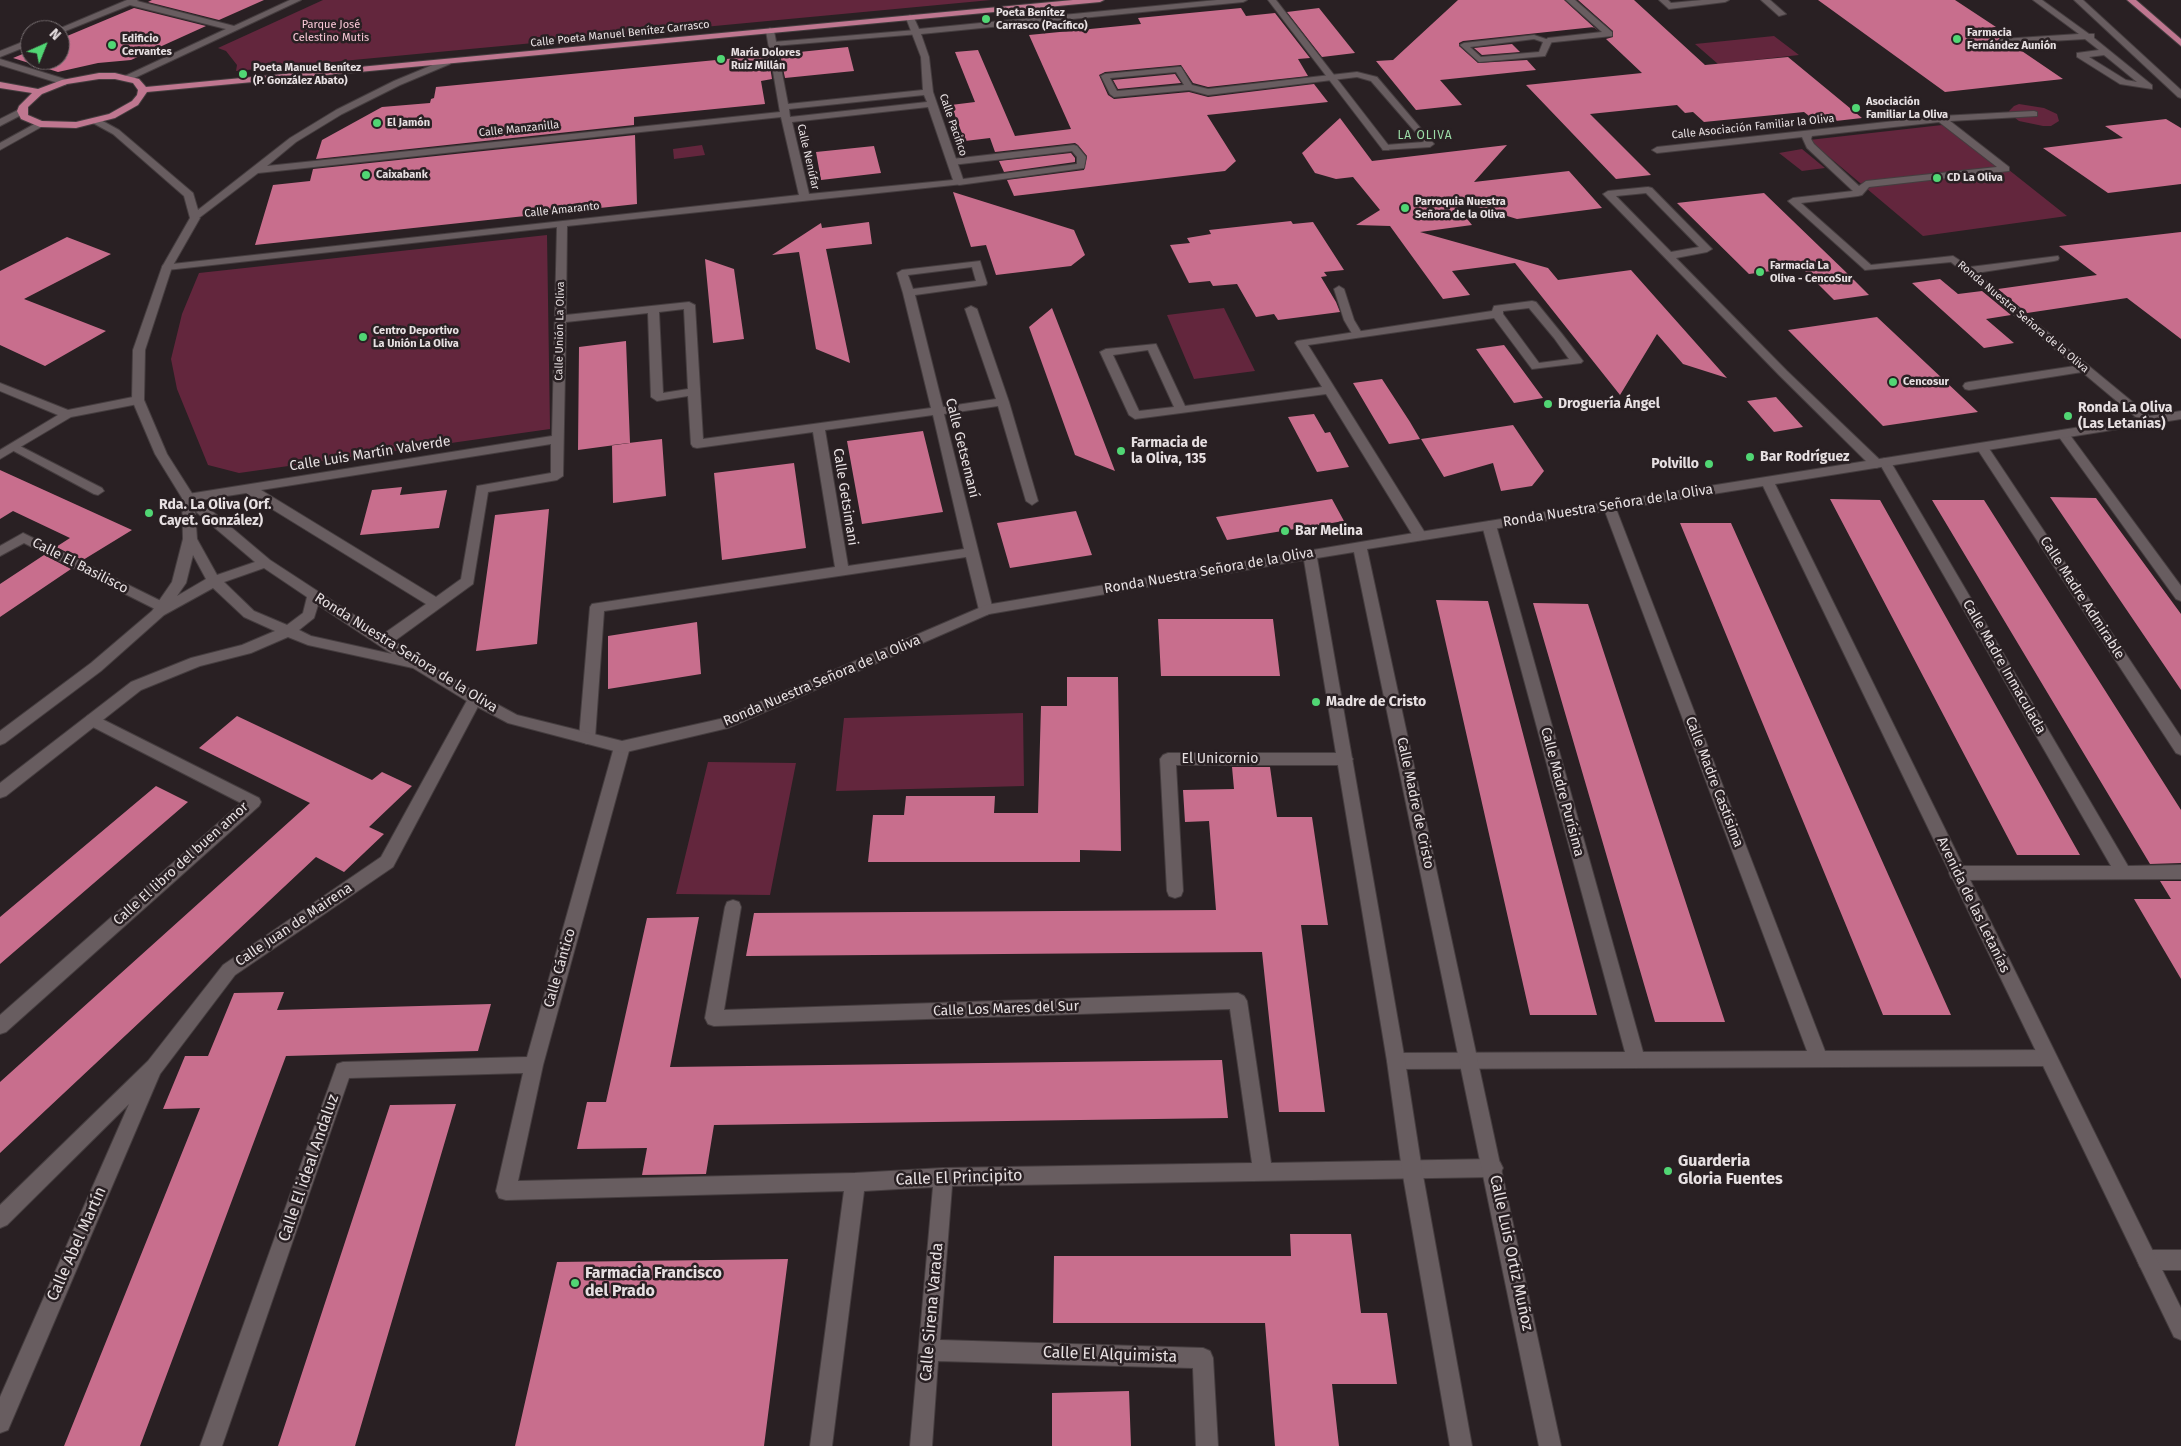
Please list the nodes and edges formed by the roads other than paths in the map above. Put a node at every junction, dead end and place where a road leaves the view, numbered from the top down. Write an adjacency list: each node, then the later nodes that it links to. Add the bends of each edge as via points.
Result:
1 (297, 0): 17 (street)
2 (1100, 0): 15 (main road, Calle Poeta Manuel Benítez Carrasco)
3 (1243, 0): 19 (street)
4 (1272, 0): 31 (street)
5 (1570, 0): 22 (street, via 1609,34)
6 (1663, 0): 13 (street, via 1669,6)
7 (1725, 0): 13 (street)
8 (1765, 0): 14 (lane)
9 (2037, 0): 21 (street)
10 (2078, 0): 20 (street)
11 (2131, 0): 24 (main road)
12 (130, 1): 16 (street); 17 (street)
13 (1701, 1)
14 (1782, 14)
15 (910, 18): 18 (main road, Calle Poeta Manuel Benítez Carrasco); 19 (street, Calle Pacifico)
16 (70, 26)
17 (234, 29): 32 (street)
18 (770, 31): 25 (street, Calle Nenúfar); 30 (main road, Calle Poeta Manuel Benítez Carrasco)
19 (916, 32): 25 (lane); 38 (street, Calle Pacifico, via 925,57)
20 (2115, 34): 21 (street); 40 (street)
21 (2086, 36): 23 (street); 27 (street)
22 (1548, 41): 22 (lane, via 1534,37 1464,45 1479,60 1542,54)
23 (2002, 42)
24 (2181, 43)
25 (773, 44): 44 (street, Calle Nenúfar)
26 (20, 46): 28 (street)
27 (2106, 52): 27 (street, via 2113,58 2149,87 2123,82 2080,55)
28 (0, 54)
29 (0, 62): 33 (street)
30 (447, 62): 36 (main road, Calle Poeta Manuel Benítez Carrasco); 55 (street, Ronda Nuestra Señora de la Oliva, via 339,112 293,140)
31 (1330, 76): 35 (lane, via 1208,92); 52 (street); 52 (lane, via 1357,74 1374,79 1430,144)
32 (128, 78): 33 (main road, via 99,76); 36 (main road, via 141,85)
33 (65, 82): 37 (main road)
34 (0, 85): 37 (main road)
35 (1189, 87): 35 (lane, via 1178,69 1105,76 1114,94)
36 (143, 90): 47 (main road, via 135,103)
37 (39, 92): 41 (main road)
38 (928, 92): 42 (street, Calle Pacifico); 44 (street, Calle Manzanilla)
39 (0, 95): 41 (main road)
40 (2181, 95)
41 (28, 100): 43 (main road)
42 (932, 104): 44 (street, Calle Manzanilla); 54 (street, Calle Pacifico)
43 (22, 111): 48 (street); 49 (main road, via 24,117)
44 (786, 114): 55 (street, Calle Manzanilla); 58 (street, Calle Nenúfar)
45 (2034, 114): 46 (street, Calle Asociación Familiar la Oliva)
46 (1941, 119): 50 (street, Calle Asociación Familiar la Oliva); 57 (street, via 2006,169 1866,184)
47 (96, 121): 49 (main road, via 56,126); 59 (street, via 116,132 189,195)
48 (0, 124)
49 (40, 124): 51 (street)
50 (1808, 133): 53 (street, Calle Asociación Familiar la Oliva); 57 (street, via 1806,139 1810,146)
51 (0, 147)
52 (1386, 148)
53 (1657, 150)
54 (952, 162): 56 (street, Calle Pacifico); 56 (lane, via 1074,148 1082,157 1081,166)
55 (256, 170): 59 (street, Ronda Nuestra Señora de la Oliva)
56 (959, 182): 58 (street, Calle Amaranto)
57 (1859, 192): 64 (street, Ronda Nuestra Señora de la Oliva, via 1793,201 1869,268 1953,259)
58 (805, 199): 60 (street, Calle Amaranto)
59 (195, 218): 63 (street, Ronda Nuestra Señora de la Oliva)
60 (562, 223): 63 (street, Calle Amaranto); 70 (street, Calle Unión La Oliva)
61 (1668, 256): 61 (street, via 1708,249 1648,190 1608,194); 90 (street, via 1783,373)
62 (2054, 258): 64 (street)
63 (167, 267): 77 (street, Ronda Nuestra Señora de la Oliva, via 139,350)
64 (1967, 271): 72 (street, Ronda Nuestra Señora de la Oliva)
65 (1339, 289): 71 (lane, via 1349,320)
66 (909, 293): 66 (street, Calle Getsemaní, via 927,291 982,284 976,263 902,273); 80 (street, Calle Getsemaní)
67 (653, 309): 70 (street); 76 (street, via 689,305); 76 (street, via 657,397)
68 (970, 309): 78 (street)
69 (1497, 314): 69 (street, via 1536,368 1577,361 1532,304 1498,308); 71 (street)
70 (560, 319): 86 (street, Calle Unión La Oliva)
71 (1358, 335): 75 (street, via 1301,343)
72 (2084, 368): 73 (street); 83 (street, Ronda Nuestra Señora de la Oliva)
73 (1969, 386)
74 (3, 390): 81 (street)
75 (1330, 390): 79 (street); 98 (street)
76 (694, 392): 84 (street, via 697,444)
77 (138, 400): 81 (street); 94 (street, Ronda Nuestra Señora de la Oliva, via 160,454)
78 (1003, 402): 80 (street); 95 (street)
79 (1181, 410): 79 (street, via 1152,346 1106,352 1135,415)
80 (938, 411): 84 (street); 102 (street, Calle Getsemaní)
81 (67, 414): 87 (street)
82 (2181, 415): 83 (street, Ronda Nuestra Señora de la Oliva)
83 (2148, 420): 85 (street, Ronda Nuestra Señora de la Oliva)
84 (818, 427): 105 (street, Calle Getsimani)
85 (2063, 434): 88 (street, Ronda Nuestra Señora de la Oliva); 108 (street)
86 (558, 439): 92 (street, Calle Luis Martín Valverde); 109 (street, Calle Unión La Oliva, via 557,476 482,489 468,581)
87 (14, 447): 89 (street); 93 (lane)
88 (1982, 447): 90 (street, Ronda Nuestra Señora de la Oliva); 120 (street, Calle Madre Admirable)
89 (0, 456)
90 (1880, 463): 91 (street, Ronda Nuestra Señora de la Oliva); 123 (street, Calle Madre Inmaculada)
91 (1766, 481): 96 (street, Ronda Nuestra Señora de la Oliva); 125 (street, Avenida de las Letanías)
92 (248, 488): 94 (street, Calle Luis Martín Valverde); 109 (street)
93 (98, 491)
94 (188, 498): 99 (street); 104 (street, Ronda Nuestra Señora de la Oliva)
95 (1032, 501)
96 (1609, 506): 97 (street, Ronda Nuestra Señora de la Oliva); 130 (street, Calle Madre Castísima)
97 (1489, 525): 98 (street, Ronda Nuestra Señora de la Oliva); 131 (street, Calle Madre Purísima)
98 (1420, 536): 100 (street, Ronda Nuestra Señora de la Oliva)
99 (190, 539): 106 (street); 110 (street, via 179,583)
100 (1360, 546): 103 (street, Ronda Nuestra Señora de la Oliva); 133 (street, Calle Madre de Cristo)
101 (0, 552): 110 (street, Calle El Basilisco, via 23,537)
102 (971, 552): 105 (street); 111 (street, Calle Getsemaní)
103 (1310, 554): 111 (street, Ronda Nuestra Señora de la Oliva); 121 (street)
104 (265, 563): 106 (street); 107 (street, Ronda Nuestra Señora de la Oliva)
105 (842, 571): 117 (street, via 597,607)
106 (214, 580): 110 (street); 112 (street, via 249,614)
107 (314, 595): 112 (street, via 309,615); 113 (street, Ronda Nuestra Señora de la Oliva)
108 (2181, 596)
109 (436, 604): 113 (street)
110 (159, 610): 118 (street, via 96,667)
111 (986, 610): 119 (street, Ronda Nuestra Señora de la Oliva, via 723,724)
112 (289, 631): 114 (street, via 308,640); 116 (street, via 136,686)
113 (384, 642): 114 (street, Ronda Nuestra Señora de la Oliva)
114 (421, 666): 115 (street, Ronda Nuestra Señora de la Oliva)
115 (475, 699): 117 (street, Ronda Nuestra Señora de la Oliva, via 514,719); 135 (street, Calle Juan de Mairena, via 388,862 229,970)
116 (92, 720): 122 (street); 128 (street, Calle El libro del buen amor, via 253,802)
117 (587, 738): 119 (street, Ronda Nuestra Señora de la Oliva)
118 (0, 739)
119 (622, 747): 134 (street, Calle Cántico)
120 (2181, 749)
121 (1345, 759): 126 (street, El Unicornio, via 1168,759); 132 (street)
122 (0, 792)
123 (2123, 872): 124 (street); 125 (street)
124 (2181, 872)
125 (1957, 873): 129 (street, Avenida de las Letanías)
126 (1175, 891)
127 (733, 907): 138 (street, Calle Los Mares del Sur, via 714,1018 1238,1001)
128 (0, 1026)
129 (2048, 1058): 130 (street); 143 (street, Avenida de las Letanías)
130 (1819, 1059): 131 (street)
131 (1636, 1060): 133 (street)
132 (1396, 1061): 133 (street); 137 (street)
133 (1470, 1061): 136 (street, Calle Luis Ortiz Muñoz)
134 (534, 1064): 141 (street, Calle Cántico); 148 (street, Calle El ideal Andaluz, via 343,1070)
135 (154, 1066): 142 (street, Calle Juan de Mairena); 147 (street, Calle Abel Martín)
136 (1493, 1168): 137 (street, Calle El Principito); 153 (street, Calle Luis Ortiz Muñoz)
137 (1412, 1170): 138 (street, Calle El Principito); 152 (street)
138 (1263, 1172): 139 (street, Calle El Principito)
139 (942, 1177): 140 (street, Calle El Principito); 146 (street, Calle Sirena Varada)
140 (855, 1182): 141 (street, Calle El Principito); 149 (street)
141 (506, 1191)
142 (0, 1218)
143 (2147, 1260): 144 (street); 145 (street, Avenida de las Letanías)
144 (2181, 1260)
145 (2181, 1330)
146 (929, 1350): 150 (street, Calle Sirena Varada); 151 (street, Calle El Alquimista, via 1203,1358)
147 (0, 1422)
148 (211, 1446)
149 (821, 1446)
150 (921, 1446)
151 (1207, 1446)
152 (1461, 1446)
153 (1550, 1446)

